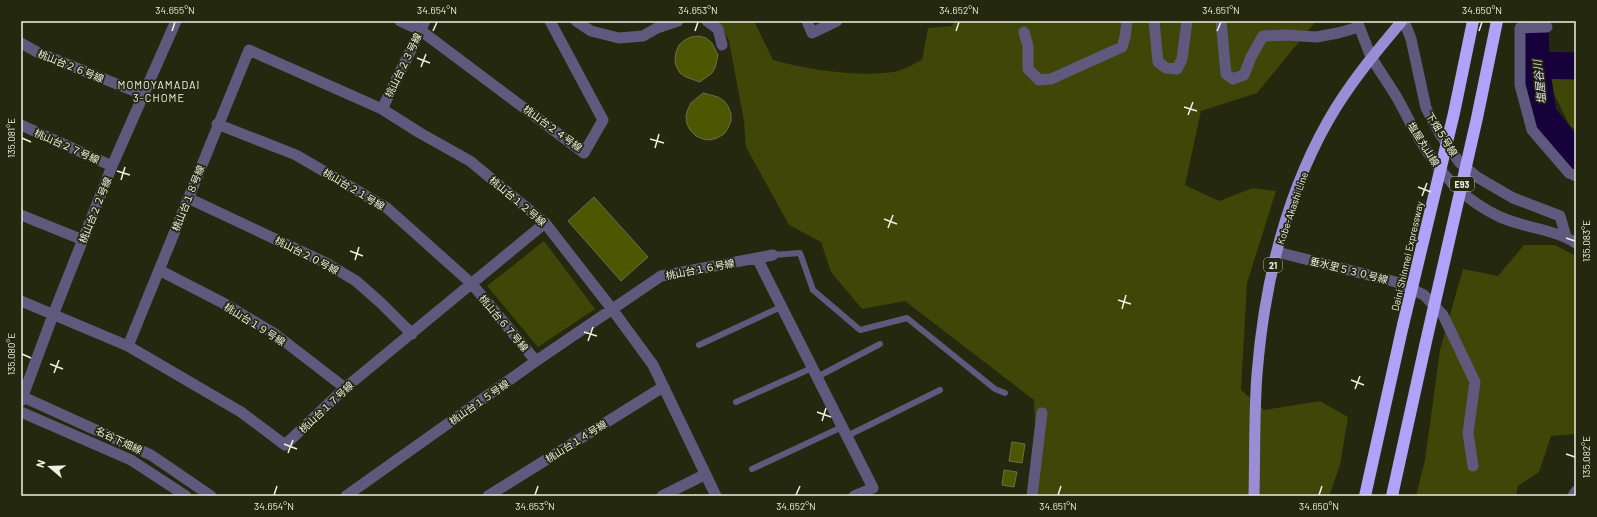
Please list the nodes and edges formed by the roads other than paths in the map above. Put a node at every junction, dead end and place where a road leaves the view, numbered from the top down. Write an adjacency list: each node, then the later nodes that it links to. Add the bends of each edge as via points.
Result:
1 (176, 21): 24 (street, 桃山台２２号線)
2 (400, 21): 17 (street, 桃山台２４号線)
3 (550, 21): 17 (street, 桃山台２４号線, via 603,120 584,153)
4 (576, 21): 5 (street, via 591,31 619,38 643,36)
5 (678, 21)
6 (707, 21): 21 (street, via 718,29)
7 (807, 21): 8 (street, via 812,33)
8 (837, 21)
9 (1127, 21): 19 (street, via 1122,47 1051,79 1039,80 1028,70 1028,46)
10 (1154, 21): 11 (street, via 1158,62 1166,68 1177,70 1182,59)
11 (1187, 21)
12 (1221, 21): 16 (street, via 1226,74 1233,79 1244,75 1263,36 1316,37 1338,33)
13 (1403, 21): 23 (main road, Kobe-Akashi Line / 21); 33 (street, 下畑５号線, via 1412,39 1426,108 1459,162 1477,177 1513,198 1560,216)
14 (1473, 21): 74 (highway, Daini Shinmei Expressway / E93, bridge)
15 (1497, 21): 64 (highway, E93, bridge, via 1478,118)
16 (1358, 24): 23 (street, 塩屋丸山線)
17 (423, 25): 25 (street, 桃山台２３号線)
18 (1547, 27): 29 (street, via 1520,28 1520,85 1532,130 1569,172)
19 (1024, 32)
20 (21, 44): 24 (street, 桃山台２６号線)
21 (722, 45)
22 (248, 50): 25 (street, 桃山台１２号線); 26 (street, 桃山台１８号線)
23 (1371, 57): 33 (street, 塩屋丸山線, via 1428,154 1449,181 1472,201 1496,216); 36 (main road, Kobe-Akashi Line / 21, via 1336,108 1313,152 1298,185)
24 (144, 95): 28 (street, 桃山台２２号線)
25 (382, 109): 32 (street, 桃山台１２号線, via 470,161)
26 (217, 124): 30 (street, 桃山台１８号線); 40 (street, 桃山台２１号線, via 296,155 387,208)
27 (21, 125): 28 (street, 桃山台２７号線)
28 (112, 166): 34 (street, 桃山台２２号線)
29 (1576, 176)
30 (188, 198): 39 (street, 桃山台１８号線); 45 (street, 桃山台２０号線, via 326,263 356,281)
31 (21, 215): 34 (street)
32 (545, 223): 40 (street, 桃山台１７号線); 43 (street, 桃山台１２号線)
33 (1566, 236): 35 (street, 塩屋丸山線)
34 (83, 240): 44 (street, 桃山台２２号線)
35 (1576, 242)
36 (1277, 252): 60 (street, 垂水里５３０号線, via 1396,282 1424,295 1443,315 1475,382 1468,433); 65 (main road, Kobe-Akashi Line / 21, via 1263,318 1257,375)
37 (773, 256): 38 (street, 桃山台１６号線); 54 (lane, via 800,253 812,290 860,330 907,318 995,389)
38 (756, 258): 42 (street); 43 (street, 桃山台１６号線, via 662,276)
39 (159, 270): 48 (street, 桃山台１８号線); 52 (street, 桃山台１９号線, via 275,334)
40 (472, 284): 45 (street, 桃山台１７号線); 49 (street, 桃山台６７号線)
41 (21, 301): 44 (street, 桃山台１７号線)
42 (781, 307): 47 (lane); 50 (street)
43 (612, 309): 49 (street, 桃山台１５号線); 51 (street, 桃山台１２号線, via 653,365)
44 (53, 315): 48 (street, 桃山台１７号線); 55 (street, 桃山台２２号線)
45 (412, 334): 52 (street, 桃山台１７号線)
46 (880, 344): 50 (lane)
47 (699, 345)
48 (128, 346): 52 (street, 桃山台１７号線, via 241,412 285,445)
49 (536, 361): 68 (street, 桃山台１５号線)
50 (814, 372): 56 (lane); 59 (street)
51 (663, 387): 62 (street, 桃山台１２号線); 69 (street, 桃山台１４号線)
52 (345, 388)
53 (940, 390): 59 (lane)
54 (1005, 393)
55 (22, 398): 67 (street, 名谷下畑線, via 151,455)
56 (736, 402)
57 (1042, 413): 73 (street)
58 (22, 416): 66 (street, 名谷下畑線, via 131,460)
59 (844, 432): 61 (lane); 72 (street, via 873,488)
60 (1473, 466)
61 (752, 469)
62 (704, 475): 70 (street); 71 (street, 桃山台１２号線)
63 (1576, 491): 75 (street)
64 (1393, 494)
65 (1254, 495)
66 (186, 496)
67 (211, 496)
68 (346, 496)
69 (488, 496)
70 (662, 496)
71 (716, 496)
72 (854, 496)
73 (1032, 496)
74 (1365, 496)
75 (1573, 496)

